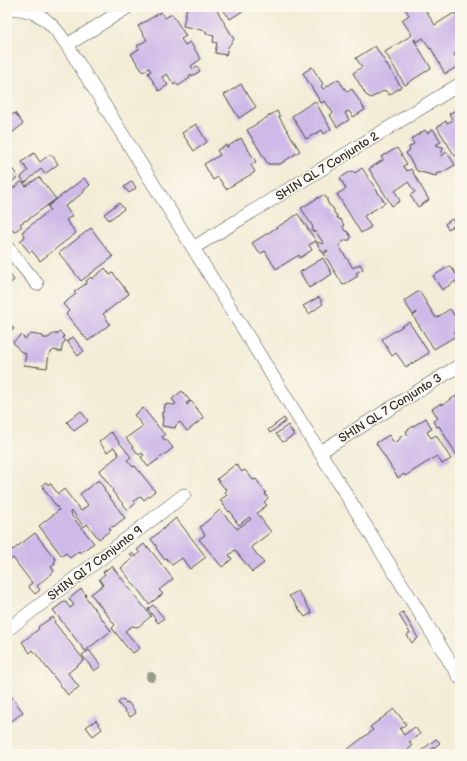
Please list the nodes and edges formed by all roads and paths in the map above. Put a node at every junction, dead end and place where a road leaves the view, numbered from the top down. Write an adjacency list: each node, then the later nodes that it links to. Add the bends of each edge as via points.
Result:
1 (128, 7): 3 (street)
2 (7, 9): 3 (street, via 21,9 48,20)
3 (68, 45): 6 (street)
4 (460, 84): 6 (street, SHIN QL 7 Conjunto 2)
5 (7, 246): 7 (street)
6 (193, 248): 9 (street)
7 (37, 284)
8 (460, 364): 9 (street, SHIN QL 7 Conjunto 3)
9 (320, 452): 12 (street)
10 (184, 495): 11 (street, SHIN QI 7 Conjunto 9)
11 (7, 630)
12 (460, 678)

